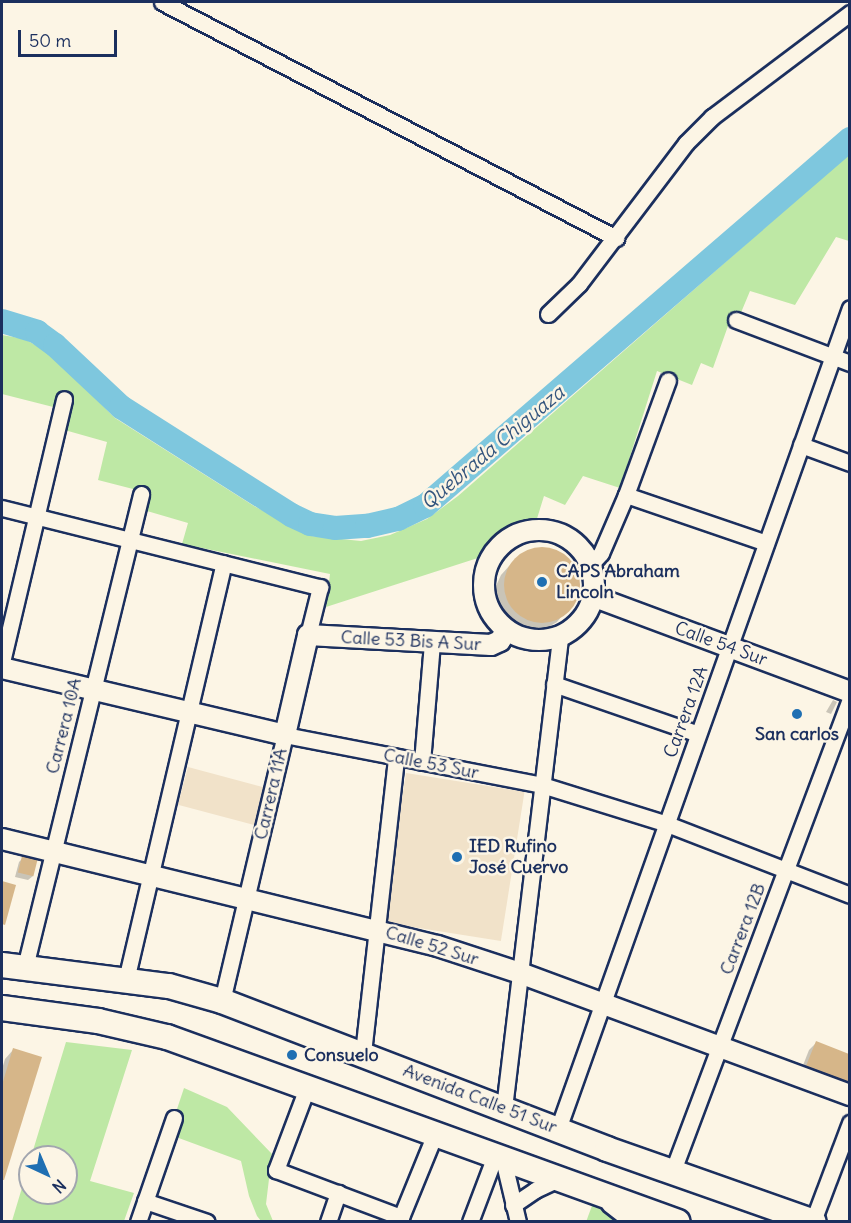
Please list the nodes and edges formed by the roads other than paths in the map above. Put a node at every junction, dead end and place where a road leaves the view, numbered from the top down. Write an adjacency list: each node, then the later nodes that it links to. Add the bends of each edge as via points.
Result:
1 (162, 2): 3 (street)
2 (849, 13): 3 (street, via 686,143)
3 (616, 238): 5 (street, via 579,284)
4 (849, 308): 7 (street, Carrera 12A)
5 (548, 314)
6 (736, 320): 7 (street)
7 (833, 357): 8 (street); 11 (street, Carrera 12A)
8 (849, 363)
9 (668, 380): 14 (street)
10 (64, 399): 16 (street)
11 (801, 445): 12 (street); 18 (street, Carrera 12A)
12 (849, 463)
13 (141, 494): 17 (street, Carrera 10A)
14 (626, 495): 18 (street); 20 (street, via 601,553)
15 (2, 508): 16 (street)
16 (36, 516): 17 (street); 27 (street)
17 (130, 539): 19 (street); 30 (street, Carrera 10A)
18 (766, 543): 26 (street, Carrera 12A)
19 (224, 563): 23 (street, Carrera 11A, via 320,586); 33 (street)
20 (590, 565): 21 (street); 22 (street, via 582,551 556,533 526,532 505,543 490,560 484,591 487,606)
21 (592, 596): 24 (street, via 584,616); 26 (street, Calle 54 Sur)
22 (506, 630): 24 (street, via 538,640); 25 (street, Calle 53 Bis A Sur, via 494,645)
23 (308, 635): 25 (street, Calle 53 Bis A Sur); 35 (street, Carrera 11A)
24 (560, 636): 29 (street)
25 (432, 642): 37 (street)
26 (729, 647): 31 (street, Calle 54 Sur); 34 (street, Carrera 12A)
27 (2, 662)
28 (2, 668): 30 (street, Calle 53 Sur)
29 (554, 684): 34 (street); 38 (street)
30 (93, 690): 33 (street, Calle 53 Sur); 41 (street, Carrera 10A)
31 (849, 692)
32 (849, 699): 42 (street, Carrera 12B)
33 (189, 712): 35 (street, Calle 53 Sur); 43 (street)
34 (698, 734): 39 (street, Carrera 12A)
35 (285, 735): 36 (street, Calle 53 Sur); 45 (street, Carrera 11A)
36 (396, 757): 37 (street, Calle 53 Sur); 46 (street)
37 (422, 762): 38 (street, Calle 53 Sur)
38 (542, 785): 39 (street, Calle 53 Sur); 48 (street)
39 (667, 824): 42 (street, Calle 53 Sur); 51 (street, Carrera 12A)
40 (2, 839): 41 (street, Calle 52 Sur)
41 (54, 852): 43 (street, Calle 52 Sur); 47 (street, Carrera 10A)
42 (785, 870): 44 (street, Calle 53 Sur); 53 (street, Carrera 12B)
43 (151, 875): 45 (street, Calle 52 Sur); 49 (street)
44 (849, 895)
45 (246, 898): 46 (street, Calle 52 Sur); 50 (street, Carrera 11A)
46 (376, 929): 48 (street, Calle 52 Sur); 54 (street)
47 (13, 966): 49 (main road, Avenida Calle 51 Sur)
48 (520, 974): 51 (street, Calle 52 Sur); 57 (street)
49 (126, 980): 50 (main road, Avenida Calle 51 Sur, via 169,986)
50 (222, 1001): 54 (main road, Avenida Calle 51 Sur)
51 (603, 1004): 53 (street, Calle 52 Sur); 60 (street, Carrera 12A)
52 (2, 1008): 55 (main road, via 61,1014 145,1030)
53 (719, 1047): 56 (street, Calle 52 Sur); 63 (street, Carrera 12B)
54 (363, 1053): 57 (main road, Avenida Calle 51 Sur)
55 (307, 1088): 61 (main road); 66 (street, via 276,1170)
56 (849, 1095)
57 (504, 1108): 60 (main road, Avenida Calle 51 Sur)
58 (174, 1118): 67 (street)
59 (849, 1123): 76 (street)
60 (558, 1129): 63 (main road, Avenida Calle 51 Sur)
61 (435, 1134): 62 (main road); 69 (street)
62 (499, 1158): 64 (main road); 68 (street); 73 (street)
63 (672, 1173): 76 (main road, Avenida Calle 51 Sur)
64 (559, 1179): 65 (main road); 68 (street, via 535,1190)
65 (586, 1190): 74 (street); 75 (main road)
66 (338, 1193): 69 (street); 72 (street)
67 (145, 1201): 70 (street); 71 (street)
68 (519, 1217)
69 (400, 1219)
70 (138, 1221)
71 (207, 1221)
72 (328, 1221)
73 (470, 1221)
74 (632, 1221)
75 (678, 1221)
76 (813, 1221)

